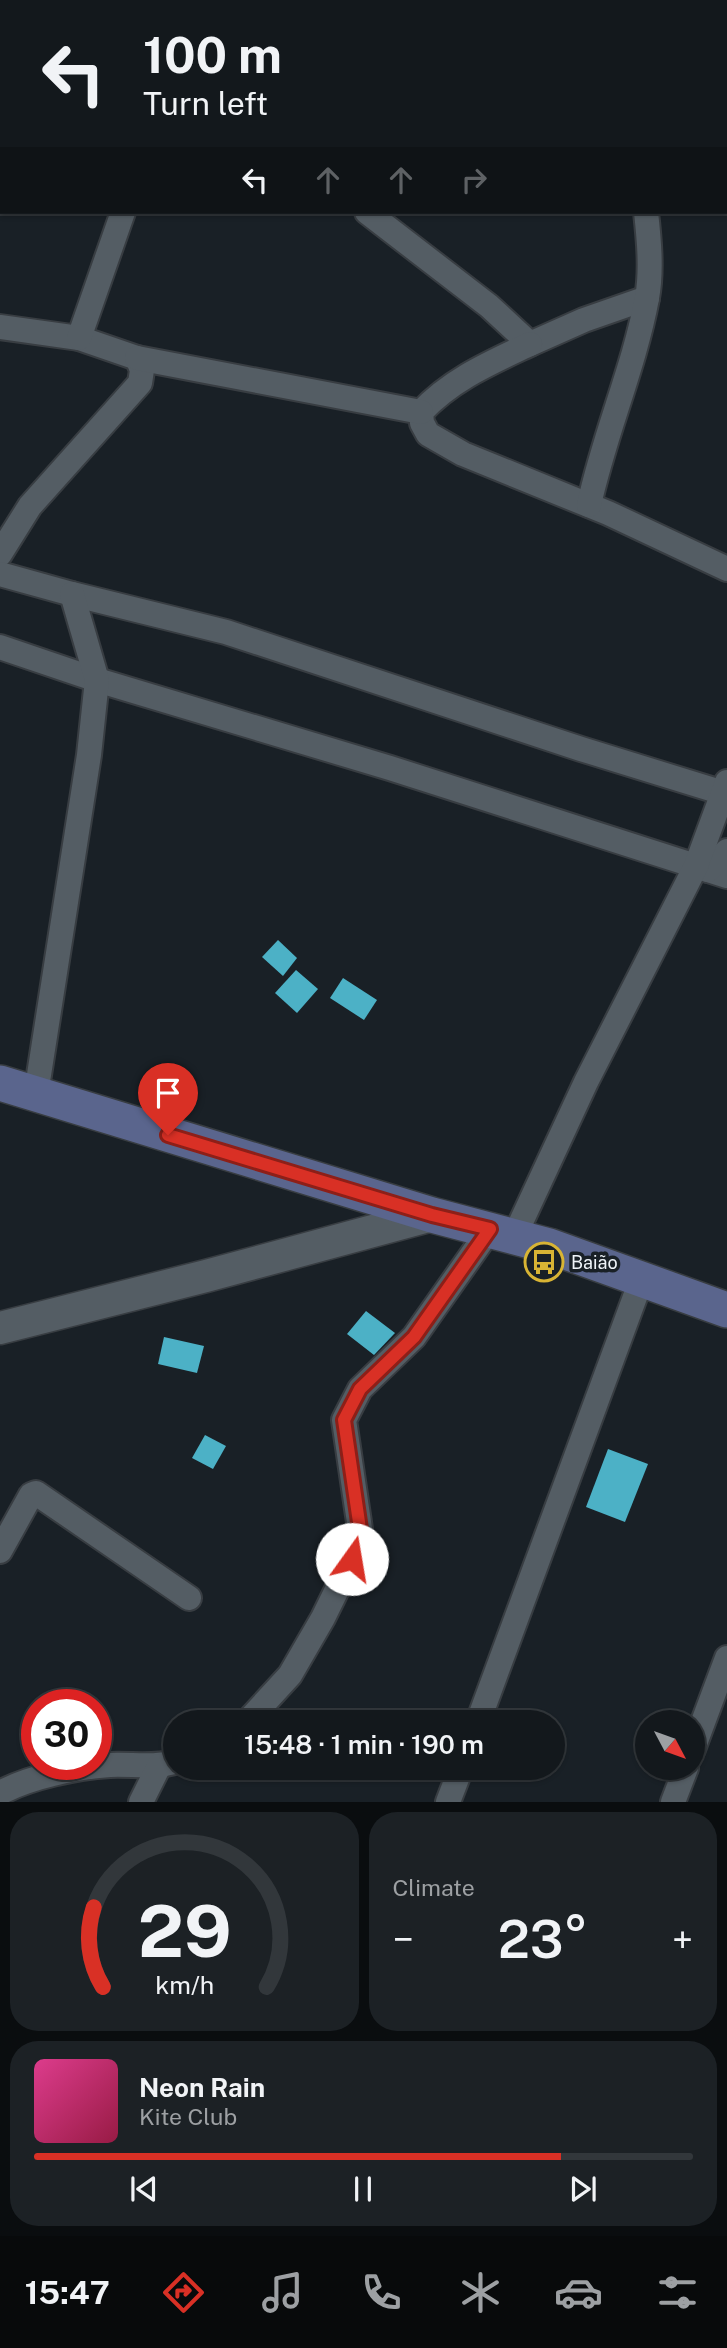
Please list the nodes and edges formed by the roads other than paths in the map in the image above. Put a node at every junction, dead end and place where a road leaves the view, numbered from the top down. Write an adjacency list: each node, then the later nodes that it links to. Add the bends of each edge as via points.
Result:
1 (122, 214): 6 (street)
2 (370, 214): 7 (street, via 489,306)
3 (646, 214): 4 (street)
4 (647, 299): 7 (street); 10 (street)
5 (0, 327): 6 (street)
6 (79, 338): 8 (street)
7 (530, 344): 9 (street, via 468,373)
8 (136, 358): 9 (street); 11 (street, via 142,370 140,383 30,506)
9 (421, 412): 10 (street, via 428,434 442,443)
10 (589, 505): 12 (street)
11 (0, 554)
12 (727, 569)
13 (0, 574): 14 (street)
14 (72, 594): 16 (street); 17 (street, via 226,632 581,749)
15 (0, 647): 16 (street)
16 (97, 680): 19 (street); 21 (street)
17 (725, 790): 19 (street)
18 (727, 850): 19 (street)
19 (710, 871): 23 (street)
20 (0, 1083): 21 (main road)
21 (36, 1094): 22 (main road)
22 (432, 1215): 23 (main road); 26 (street)
23 (503, 1232): 24 (main road); 30 (street, via 414,1337 360,1389 344,1420 360,1529 352,1559 290,1675)
24 (642, 1278): 25 (main road); 31 (street)
25 (727, 1310)
26 (0, 1328)
27 (0, 1551): 28 (street, via 36,1493)
28 (189, 1598)
29 (727, 1658): 32 (street)
30 (258, 1710)
31 (482, 1710)
32 (705, 1717)
33 (163, 1764): 37 (street, via 109,1765 58,1773)
34 (163, 1770): 38 (street)
35 (456, 1780): 39 (street)
36 (681, 1780): 40 (street)
37 (0, 1793)
38 (141, 1802)
39 (448, 1802)
40 (673, 1802)

